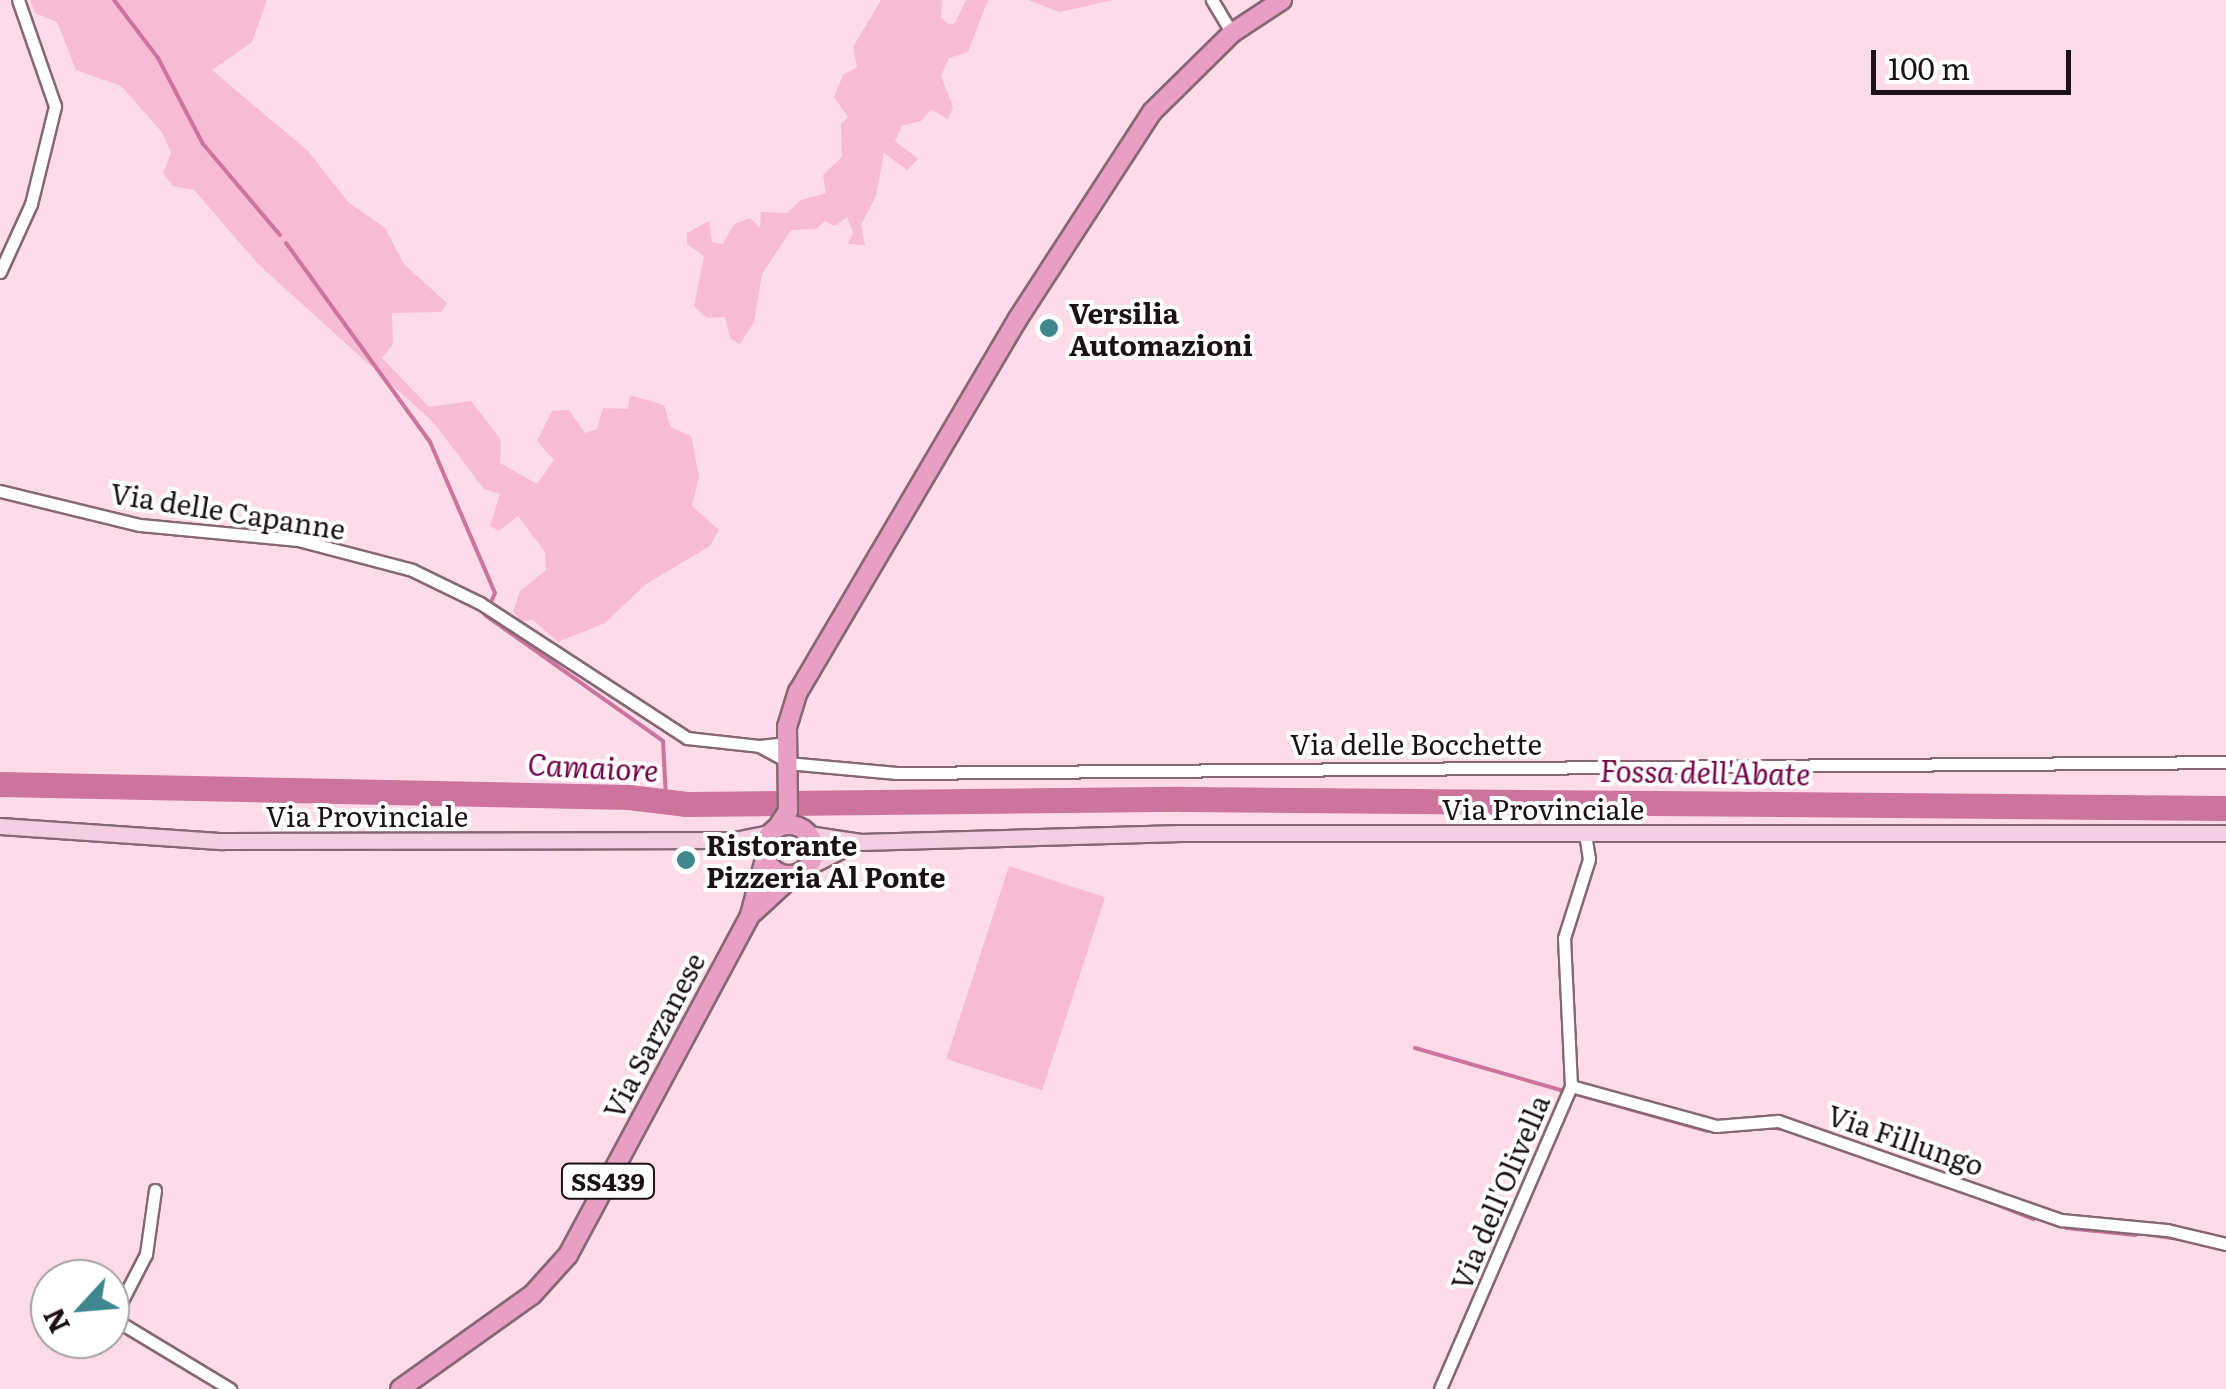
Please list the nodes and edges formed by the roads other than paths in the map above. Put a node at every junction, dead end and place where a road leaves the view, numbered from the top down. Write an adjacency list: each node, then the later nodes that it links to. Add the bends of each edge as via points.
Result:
1 (18, 0): 5 (street, via 55,106 30,204)
2 (1212, 0): 4 (street)
3 (1282, 0): 4 (main road)
4 (1232, 32): 7 (main road, via 1152,112 1017,320 798,692)
5 (0, 272)
6 (0, 491): 7 (street, Via delle Capanne, via 140,525 298,540 412,570 480,603 686,738 759,746)
7 (787, 758): 8 (street, Via delle Bocchette, via 897,773); 9 (main road)
8 (2226, 762)
9 (788, 811): 11 (main road); 12 (main road)
10 (0, 826): 15 (main road, Via Provinciale, via 222,841)
11 (804, 830): 12 (main road); 16 (main road, Via Provinciale); 18 (main road, via 814,854)
12 (773, 831): 15 (main road, Via Provinciale); 17 (main road)
13 (1585, 833): 14 (main road, Via Provinciale); 16 (main road, Via Provinciale); 20 (street, Via dell'Olivella, via 1589,858 1564,938)
14 (2226, 833)
15 (734, 840): 17 (main road, Via Provinciale)
16 (860, 842): 18 (main road, Via Provinciale)
17 (765, 857): 18 (main road, via 780,874); 19 (main road, Via Sarzanese / SS439)
18 (801, 871): 19 (main road, Via Sarzanese)
19 (750, 916): 24 (main road, Via Sarzanese / SS439, via 560,1267 532,1295)
20 (1571, 1086): 22 (street, Via Fillungo, via 1716,1126 1778,1121 2062,1220 2166,1230); 25 (street, Via dell'Olivella)
21 (155, 1190): 23 (street, via 146,1254 116,1312 119,1322)
22 (2226, 1244)
23 (230, 1389)
24 (400, 1389)
25 (1440, 1389)

